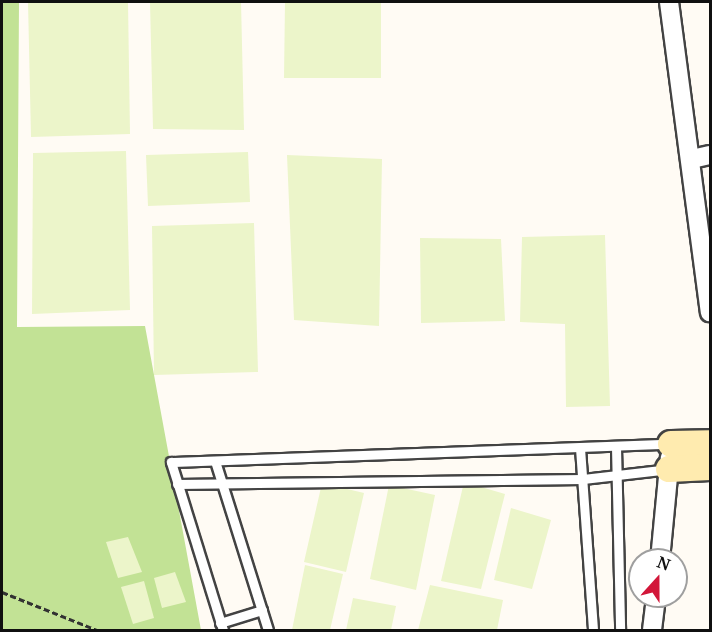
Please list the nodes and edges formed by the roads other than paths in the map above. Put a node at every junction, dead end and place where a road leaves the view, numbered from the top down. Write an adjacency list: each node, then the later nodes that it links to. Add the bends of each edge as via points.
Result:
1 (669, 2): 3 (street)
2 (711, 155): 3 (street)
3 (692, 159): 4 (street)
4 (711, 312)
5 (711, 443): 6 (street)
6 (671, 444): 7 (lane); 11 (street)
7 (616, 447): 8 (lane); 12 (lane)
8 (580, 448): 9 (lane); 13 (lane)
9 (215, 461): 14 (lane); 15 (lane, via 171,462)
10 (711, 467): 11 (street)
11 (669, 469): 12 (lane); 16 (street)
12 (619, 475): 13 (lane); 22 (lane)
13 (583, 479): 14 (lane); 21 (lane)
14 (221, 481): 15 (lane); 18 (lane)
15 (177, 484): 19 (lane)
16 (661, 548)
17 (655, 608): 23 (street)
18 (262, 610): 19 (lane); 20 (lane)
19 (221, 626)
20 (268, 630)
21 (593, 630)
22 (620, 630)
23 (652, 630)

